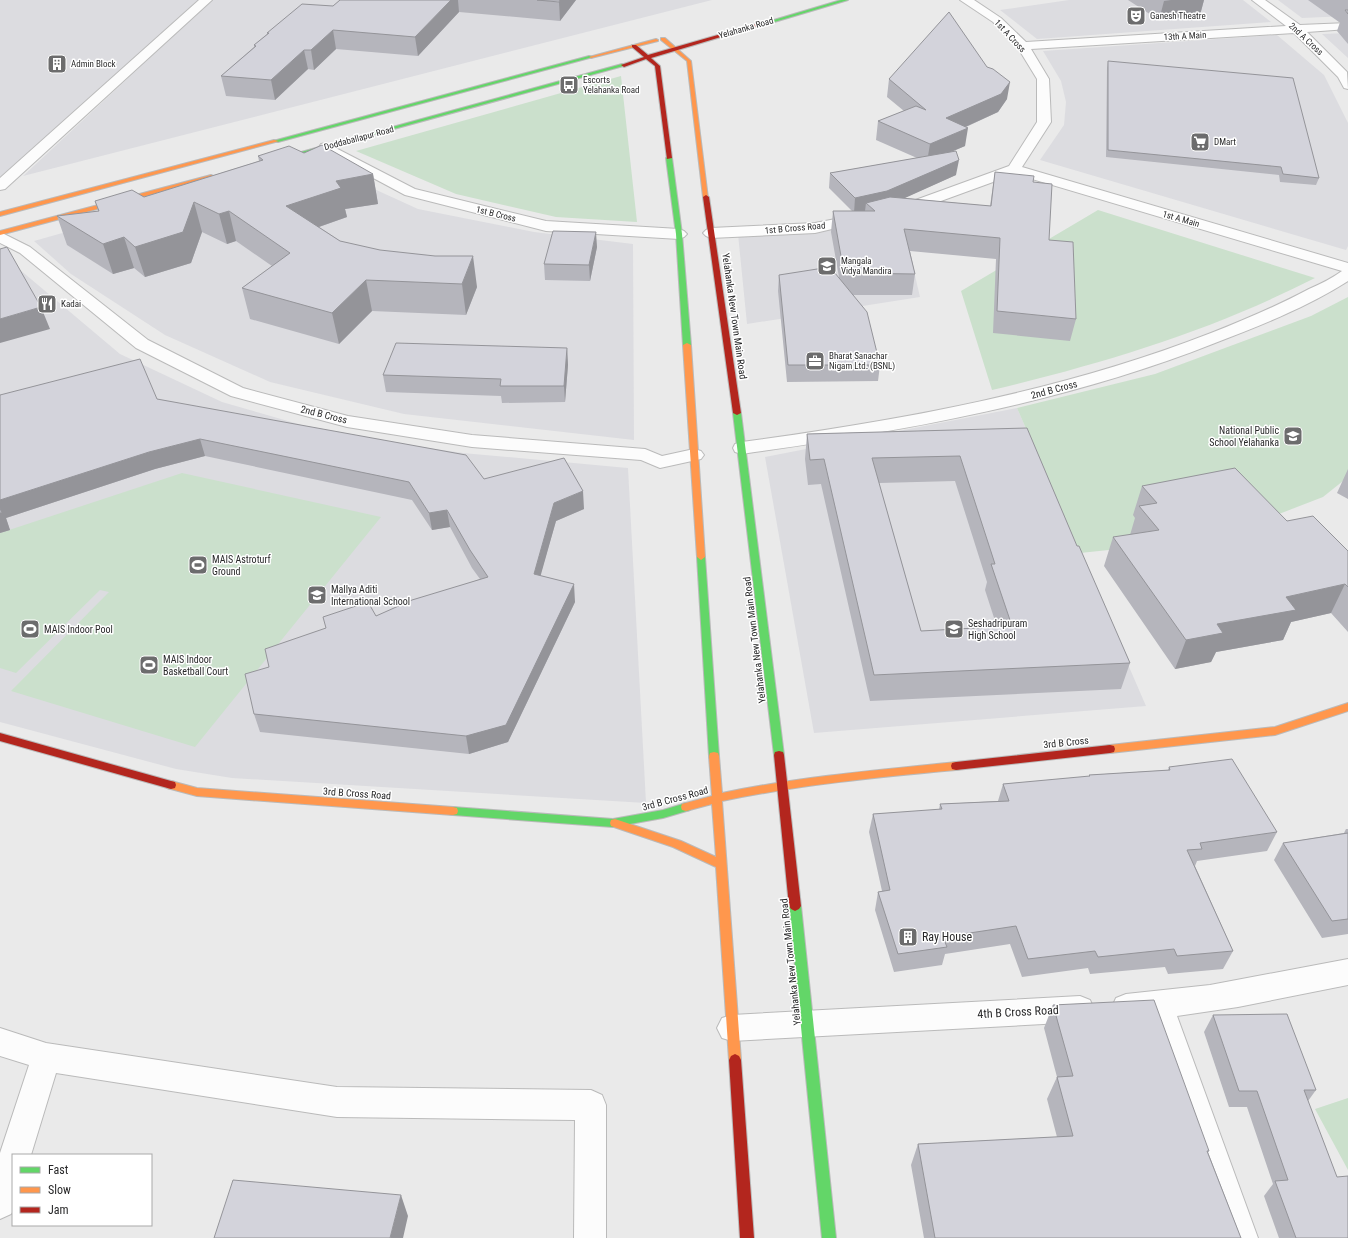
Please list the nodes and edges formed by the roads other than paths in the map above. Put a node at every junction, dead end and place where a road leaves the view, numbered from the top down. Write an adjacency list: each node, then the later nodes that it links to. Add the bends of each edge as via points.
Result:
1 (206, 0): 16 (street)
2 (846, 0): 9 (main road, Yelahanka Road)
3 (966, 0): 8 (street, 1st A Cross, via 997,20)
4 (1258, 0): 6 (street, 2nd A Cross)
5 (1348, 26): 6 (street, 13th A Main)
6 (1297, 29): 8 (street, 13th A Main); 11 (street, 2nd A Cross, via 1343,75)
7 (634, 46): 9 (main road, Yelahanka New Town Main Road, via 666,38); 10 (main road); 17 (main road, Doddaballapur Road)
8 (1023, 46): 14 (street, 1st A Cross, via 1043,79 1044,122)
9 (676, 48): 10 (main road, Yelahanka Road); 19 (main road, Yelahanka New Town Main Road, via 689,61)
10 (647, 56): 12 (main road, Doddaballapur Road, via 629,64); 20 (main road, via 657,66)
11 (1348, 84)
12 (326, 147): 13 (main road, Doddaballapur Road); 20 (street, 1st B Cross, via 410,192 546,226)
13 (288, 157)
14 (1014, 169): 19 (street, 1st B Cross Road, via 914,206 815,228); 22 (street, 1st A Main)
15 (220, 175): 18 (main road)
16 (0, 186)
17 (0, 214)
18 (0, 233)
19 (712, 233): 24 (main road, Yelahanka New Town Main Road)
20 (679, 234): 25 (main road)
21 (0, 237): 25 (street, 2nd B Cross, via 25,250 142,344 237,392 347,421 472,441 645,455 660,462)
22 (1348, 268)
23 (1348, 274): 24 (street, 2nd B Cross, via 1305,298 1244,326 1168,355 1055,390 935,418)
24 (742, 448): 28 (main road, Yelahanka New Town Main Road)
25 (694, 455): 29 (main road)
26 (1348, 707): 28 (main road, 3rd B Cross, via 1275,731 813,781)
27 (0, 737): 30 (main road, 3rd B Cross Road, via 197,792)
28 (783, 787): 29 (main road, 3rd B Cross); 34 (main road, Yelahanka New Town Main Road)
29 (717, 798): 30 (main road, 3rd B Cross Road, via 663,814); 31 (main road)
30 (613, 823): 31 (main road, via 677,844)
31 (722, 865): 35 (main road)
32 (1348, 972): 33 (street, 4th B Cross Road, via 1266,989)
33 (1159, 1005): 34 (street, 4th B Cross Road); 44 (street)
34 (808, 1023): 35 (street, 4th B Cross Road); 43 (main road, Yelahanka New Town Main Road)
35 (732, 1028): 42 (main road)
36 (0, 1042): 37 (street)
37 (46, 1057): 38 (street); 41 (street, via 336,1102 591,1105)
38 (15, 1154)
39 (12, 1165): 40 (street)
40 (0, 1203)
41 (590, 1238)
42 (746, 1238)
43 (829, 1238)
44 (1242, 1238)

